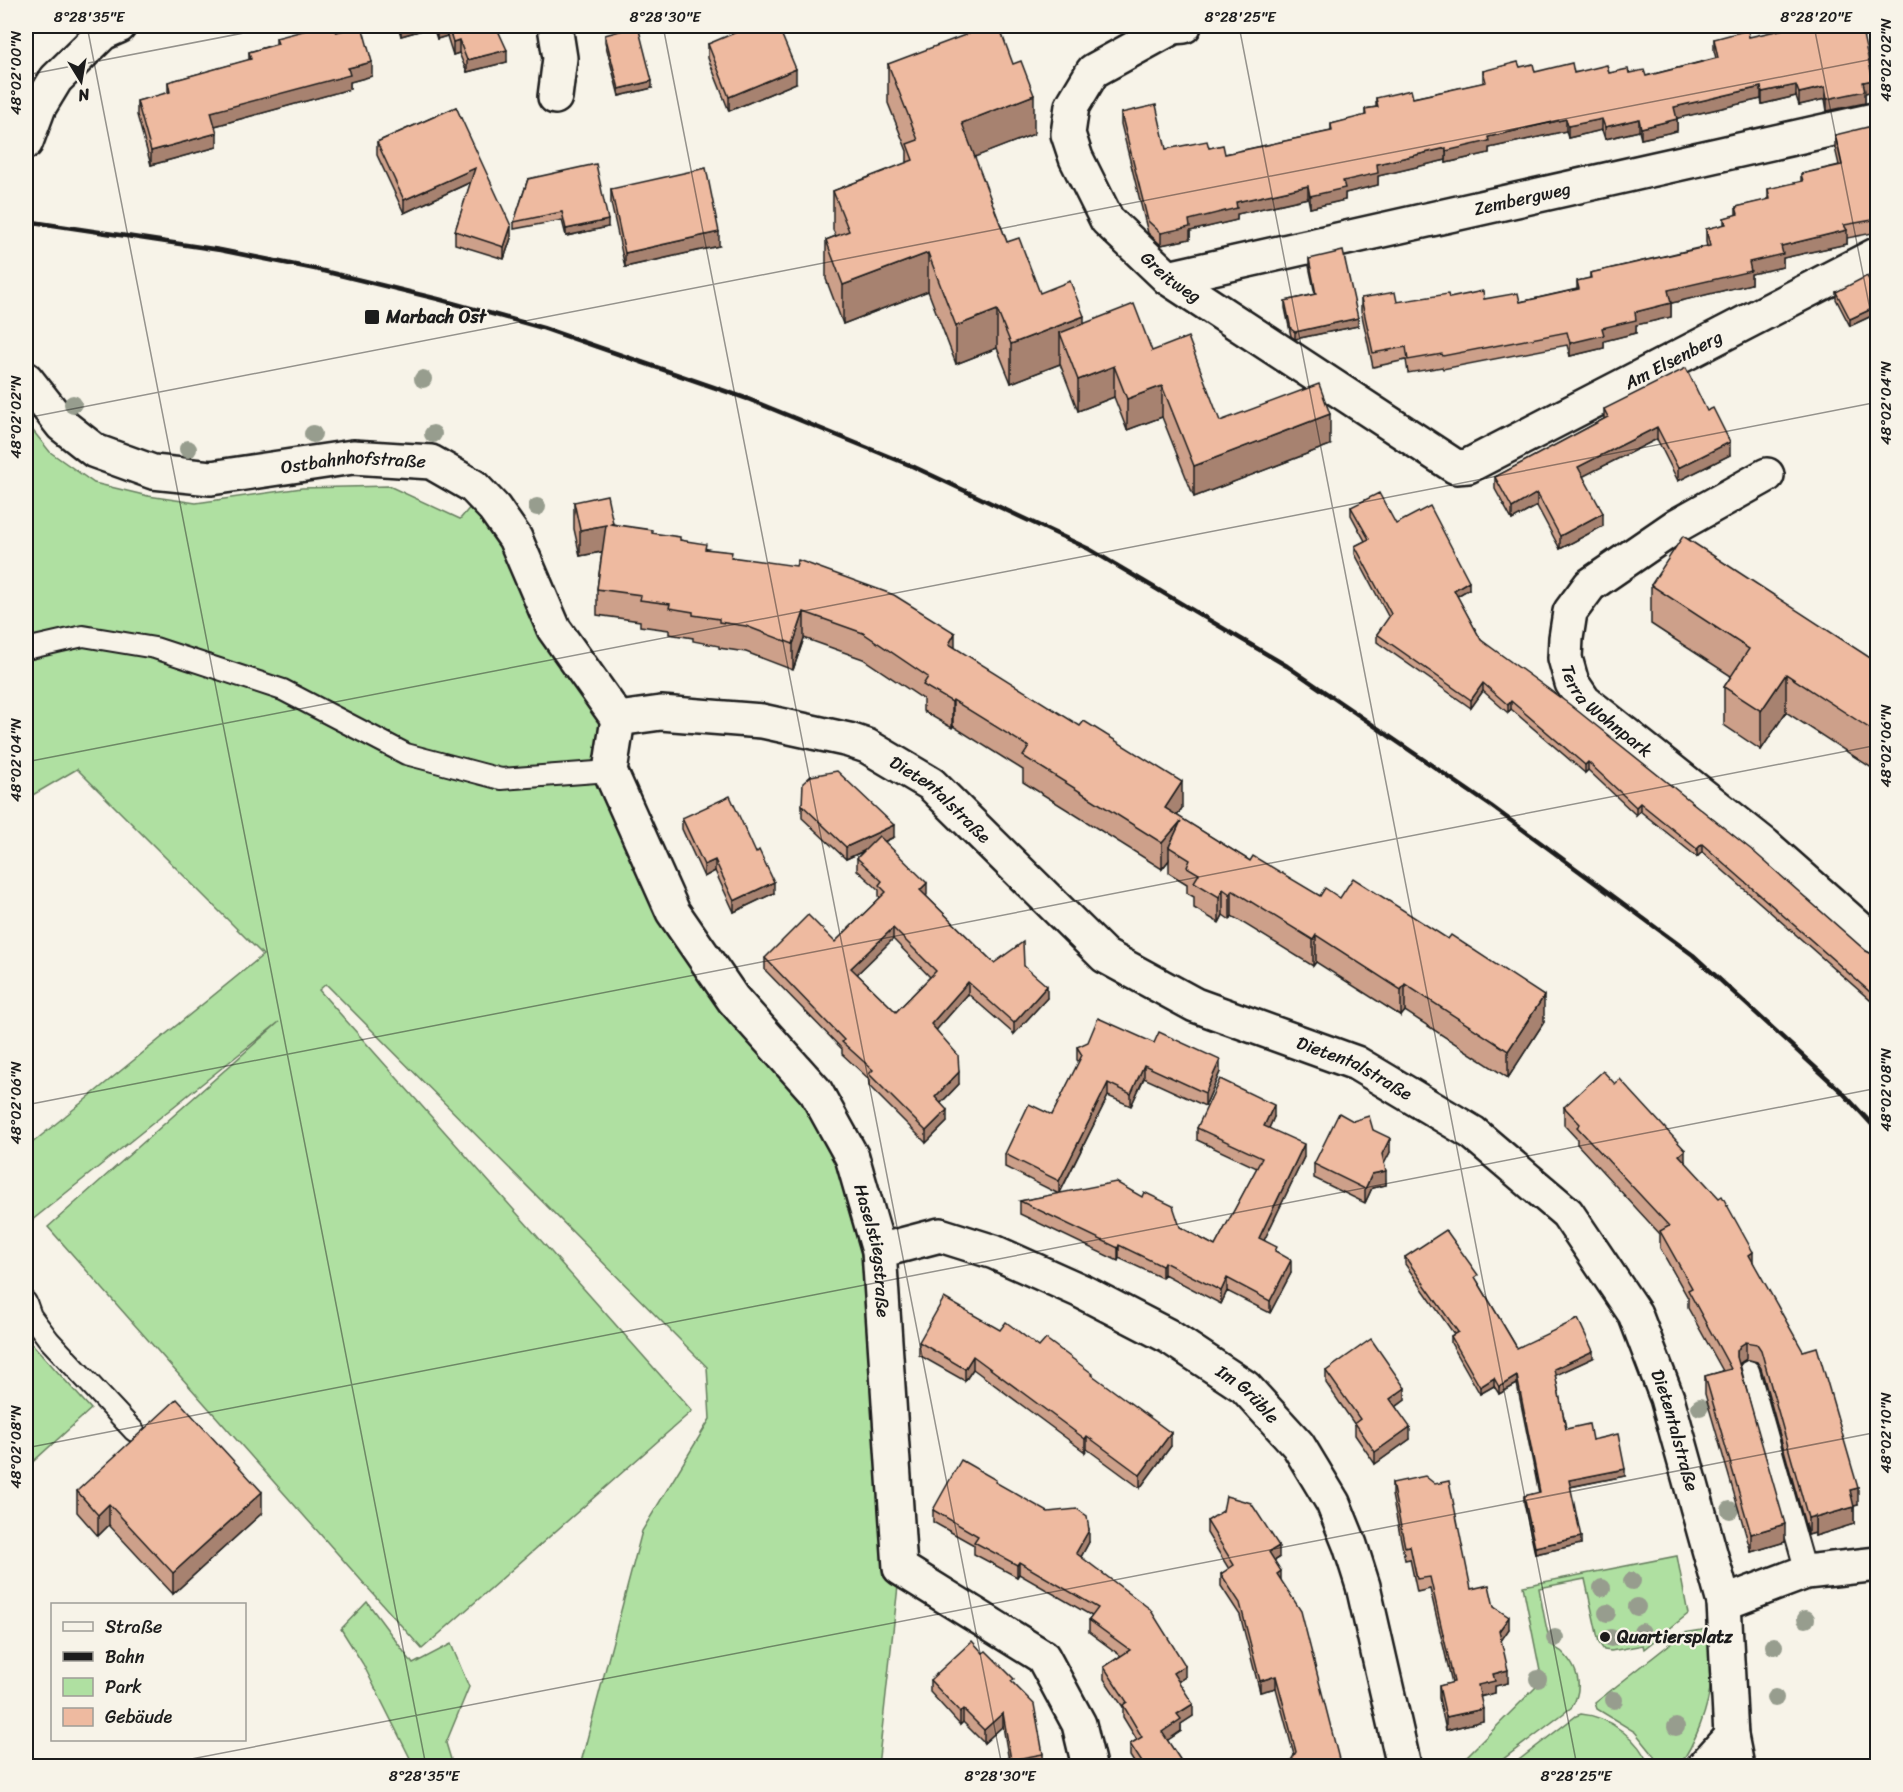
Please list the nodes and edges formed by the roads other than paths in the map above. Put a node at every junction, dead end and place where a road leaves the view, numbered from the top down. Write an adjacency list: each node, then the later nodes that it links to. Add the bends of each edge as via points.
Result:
1 (119, 26): 6 (street, via 103,33 56,79 39,107)
2 (555, 26): 4 (street, via 560,58)
3 (1184, 26): 8 (street, Greitweg, via 1173,27 1093,70 1072,106 1068,134 1107,220)
4 (555, 97)
5 (1878, 119): 8 (street, Zembergweg)
6 (26, 142)
7 (1878, 254): 10 (street, Am Elsenberg)
8 (1168, 279): 10 (street, Greitweg, via 1456,467)
9 (26, 379): 13 (street, Ostbahnhofstraße, via 62,425 95,451 153,472 212,478 353,457 431,462 440,467 473,486 494,508 514,538 554,629)
10 (1468, 466)
11 (1767, 475): 15 (street, Terra Wohnpark, via 1676,526 1590,585 1570,612 1565,658 1572,683 1584,700 1765,845)
12 (26, 649): 14 (lane, via 83,636 155,648 283,690 406,754 501,779)
13 (618, 718): 14 (street); 22 (street, Dietentalstraße, via 661,713 762,721 867,746 931,784 1105,956 1196,1005 1356,1063 1473,1133 1567,1213 1635,1314 1667,1398)
14 (610, 771): 16 (street, Haselstiegstraße, via 673,912 733,999 816,1092 852,1157)
15 (1878, 945)
16 (879, 1251): 24 (street, Haselstiegstraße, via 900,1568 1042,1658 1079,1724); 25 (street, Im Grüble, via 940,1235 994,1252 1168,1336 1245,1387 1298,1445 1333,1503 1363,1586)
17 (26, 1302): 19 (lane, via 31,1317 49,1340)
18 (1749, 1371): 21 (lane)
19 (134, 1431)
20 (1878, 1564): 21 (street)
21 (1806, 1572): 22 (street)
22 (1724, 1604): 23 (street, Dietentalstraße)
23 (1734, 1751): 26 (street)
24 (1089, 1767)
25 (1404, 1767)
26 (1704, 1767)

